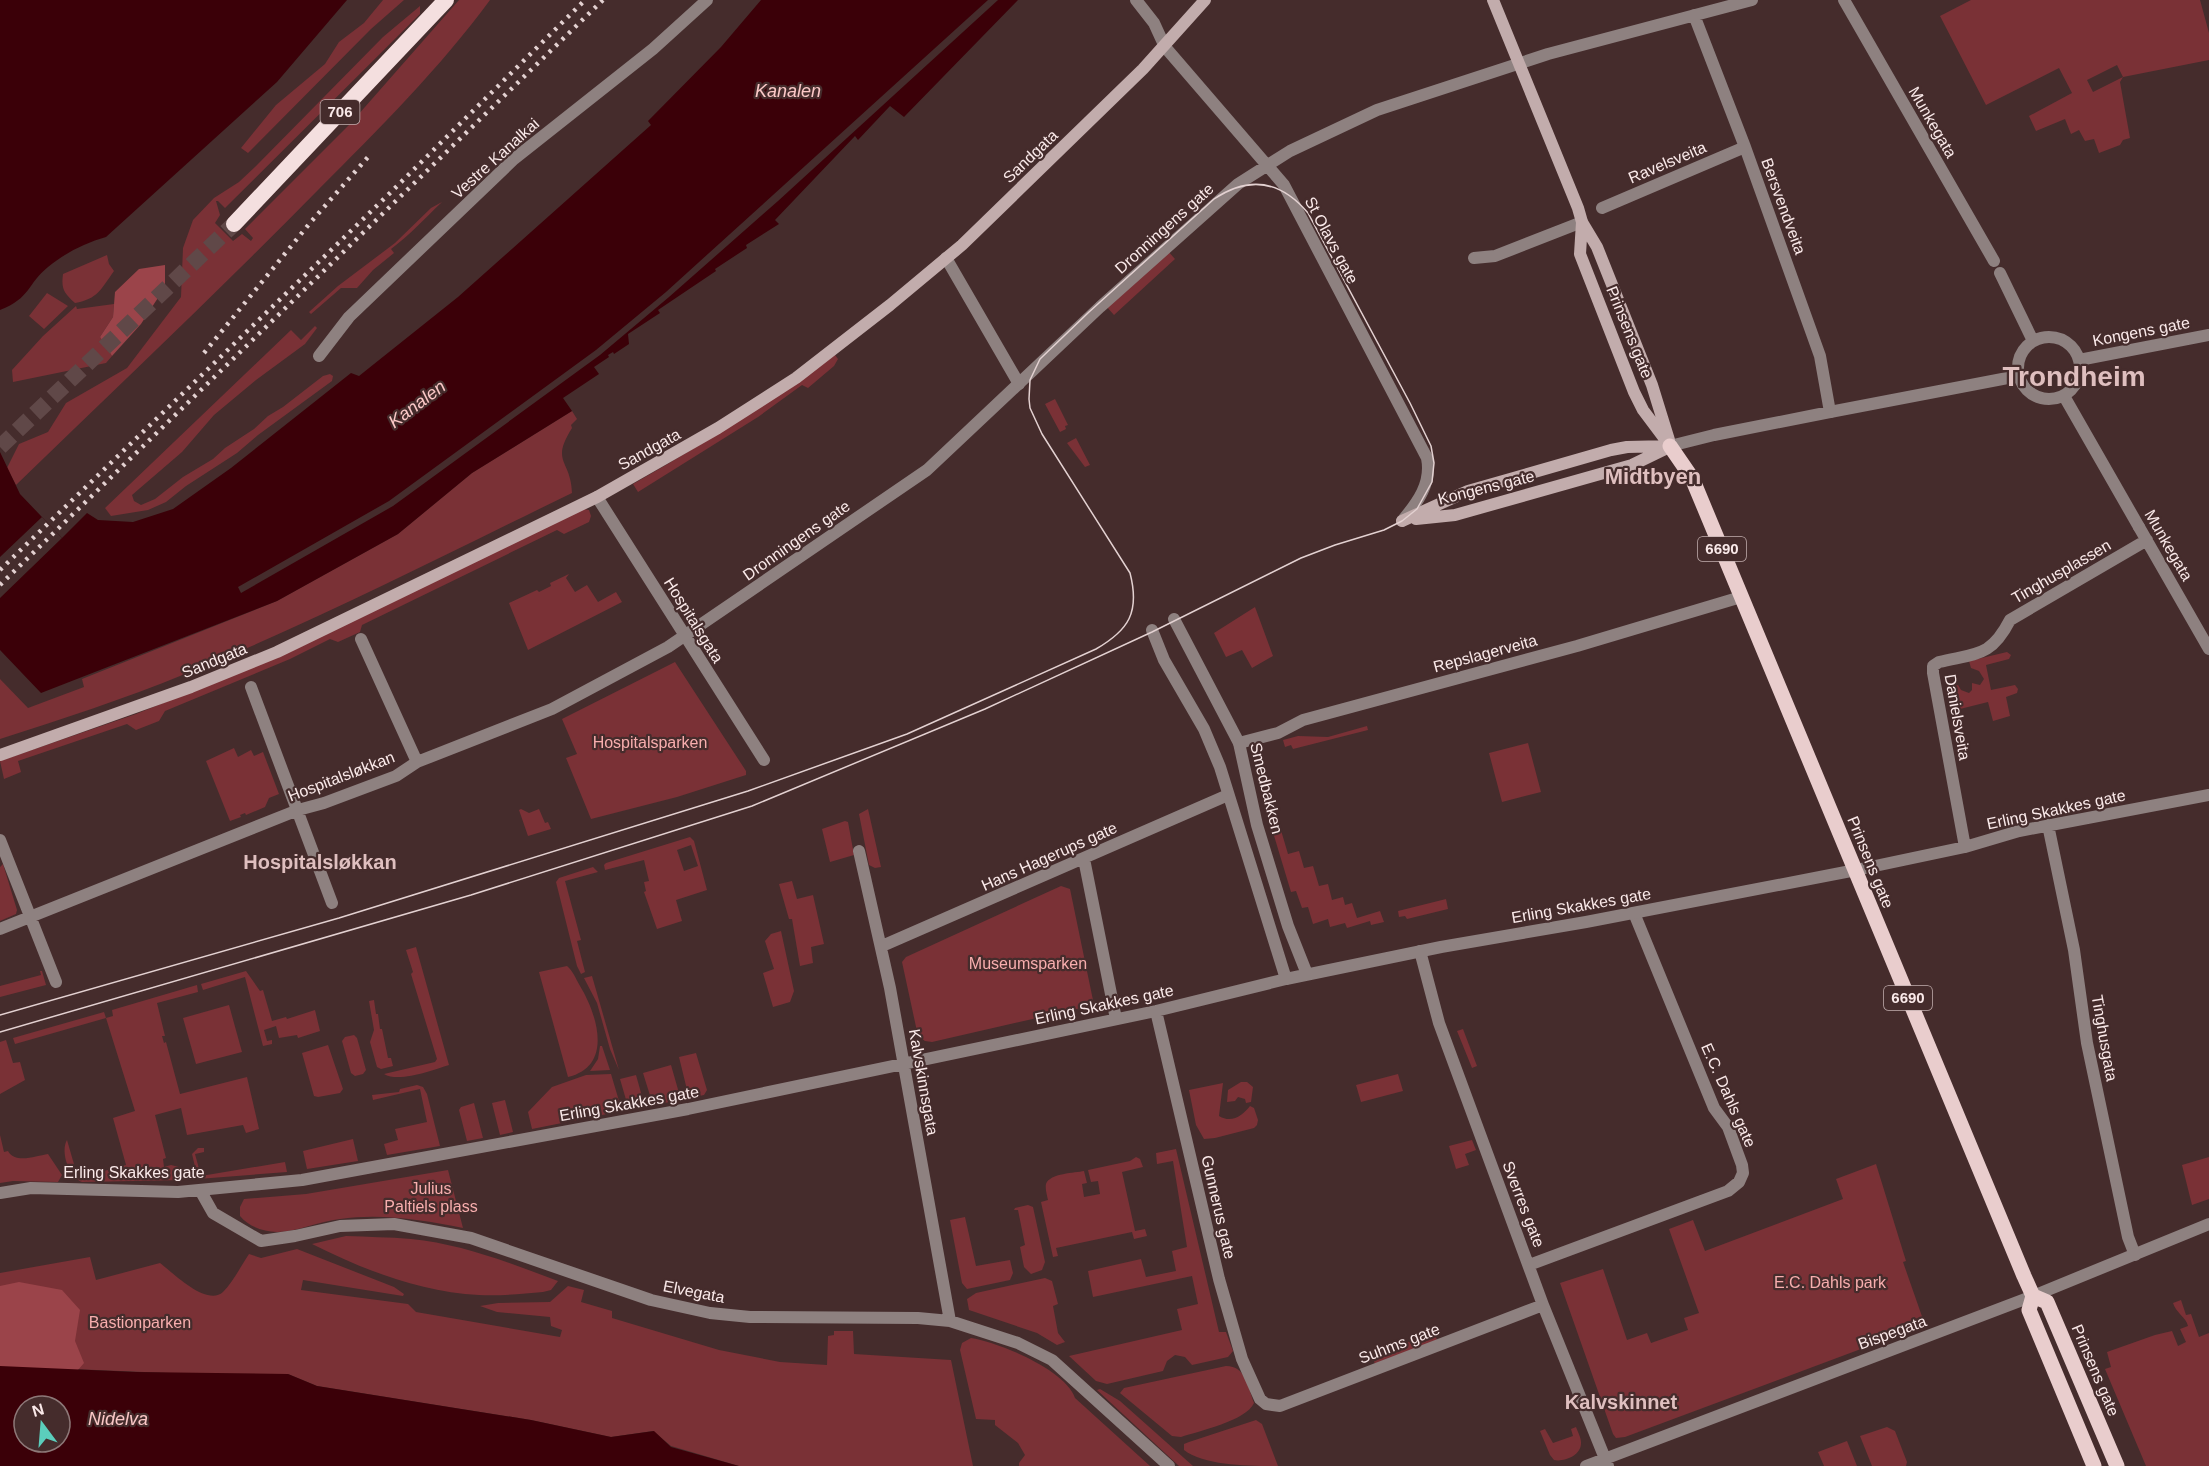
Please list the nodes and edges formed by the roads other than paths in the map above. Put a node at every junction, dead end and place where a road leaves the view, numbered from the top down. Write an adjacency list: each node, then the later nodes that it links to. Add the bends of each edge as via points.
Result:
1 (446, 0): 15 (highway, 706)
2 (707, 0): 22 (street, Vestre Kanalkai, via 653,49 514,159 349,317)
3 (1136, 0): 9 (street, St Olavs gate, via 1154,23)
4 (1205, 0): 9 (main road, Sandgata)
5 (1493, 0): 10 (main road, Prinsens gate / 6690)
6 (1752, 0): 8 (street, Dronningens gate)
7 (1844, 0): 18 (street, Munkegata)
8 (1694, 15): 10 (street, Dronningens gate); 11 (street, Bersvendveita)
9 (1165, 47): 12 (street, St Olavs gate); 16 (main road, Sandgata)
10 (1519, 63): 12 (street, Dronningens gate, via 1377,110); 14 (main road, Prinsens gate / 6690)
11 (1745, 147): 13 (street, Ravelsveita); 27 (street, Bersvendveita, via 1820,356)
12 (1267, 165): 25 (street, Dronningens gate, via 1238,184); 30 (street, St Olavs gate, via 1284,184 1427,458 1428,480)
13 (1602, 208)
14 (1582, 222): 17 (street, via 1495,256); 28 (main road, Prinsens gate / 6690, via 1597,247 1652,385); 28 (main road, Prinsens gate / 6690, via 1580,254 1643,410)
15 (234, 224)
16 (946, 258): 25 (street); 29 (main road, Sandgata, via 795,378 700,439)
17 (1474, 258)
18 (1994, 261)
19 (2000, 273): 21 (street)
20 (2209, 335): 23 (street, Kongens gate)
21 (2033, 341): 23 (street, via 2059,339 2067,343); 24 (street, via 2020,356)
22 (319, 356)
23 (2079, 360): 26 (street, via 2078,380)
24 (2018, 375): 26 (street, via 2025,389 2039,398); 27 (street, Kongens gate)
25 (1018, 384): 35 (street, Dronningens gate, via 927,470)
26 (2064, 396): 31 (street, Munkegata)
27 (1830, 412): 28 (street, Kongens gate)
28 (1670, 446): 30 (main road, Kongens gate, via 1632,465 1455,515); 30 (main road, Kongens gate, via 1611,450 1468,491); 32 (main road, Prinsens gate / 6690, via 1692,478)
29 (597, 497): 35 (street, Hospitalsgata); 41 (main road, Sandgata, via 277,652)
30 (1402, 521)
31 (2147, 540): 37 (street, Tinghusplassen, via 2010,620); 38 (street, Munkegata)
32 (1741, 597): 40 (street, Repslagerveita, via 1303,720 1278,733); 52 (main road, Prinsens gate / 6690)
33 (1174, 619): 40 (street, Smedbakken)
34 (1152, 630): 44 (street, via 1164,660 1210,742)
35 (684, 636): 42 (street, Hospitalsgata); 43 (street, Hospitalsløkkan, via 552,709)
36 (362, 639): 43 (street)
37 (2000, 639): 49 (street, Danielsveita, via 1985,651 1933,666)
38 (2209, 649)
39 (251, 687): 46 (street)
40 (1239, 743): 59 (street, Smedbakken, via 1261,836)
41 (0, 755)
42 (764, 759)
43 (417, 762): 46 (street, Hospitalsløkkan, via 396,776)
44 (1228, 795): 51 (street, Hans Hagerups gate); 60 (street)
45 (2209, 795): 47 (street, Erling Skakkes gate)
46 (298, 810): 53 (street); 55 (street, Hospitalsløkkan)
47 (2048, 825): 49 (street, Erling Skakkes gate); 68 (street, Tinghusgata, via 2090,1055)
48 (0, 840): 55 (street)
49 (1965, 847): 52 (street, Erling Skakkes gate)
50 (859, 851): 57 (street, Kalvskinnsgata)
51 (1084, 859): 57 (street, Hans Hagerups gate); 63 (street)
52 (1856, 870): 54 (street, Erling Skakkes gate); 70 (main road, Prinsens gate / 6690)
53 (332, 903)
54 (1634, 913): 58 (street, Erling Skakkes gate); 69 (street, E.C. Dahls gate, via 1714,1108 1728,1127 1743,1173 1728,1191)
55 (31, 916): 56 (street, Hospitalsløkkan); 61 (street)
56 (0, 929)
57 (882, 946): 64 (street, Kalvskinnsgata)
58 (1420, 951): 59 (street, Erling Skakkes gate); 69 (street, Sverres gate, via 1439,1023)
59 (1307, 974): 60 (street, Erling Skakkes gate)
60 (1286, 979): 62 (street, Erling Skakkes gate)
61 (56, 982)
62 (1156, 1011): 63 (street, Erling Skakkes gate); 73 (street, Gunnerus gate, via 1219,1279 1242,1359)
63 (1116, 1019): 64 (street, Erling Skakkes gate)
64 (904, 1065): 65 (street, Erling Skakkes gate, via 651,1116 302,1179); 72 (street, Kalvskinnsgata)
65 (200, 1190): 66 (street, Erling Skakkes gate, via 31,1188); 72 (street, Elvegata, via 213,1214 261,1241 340,1226 394,1224 471,1238 651,1300 710,1313)
66 (0, 1193)
67 (2209, 1224): 68 (street, Bispegata)
68 (2135, 1255): 70 (street, Bispegata)
69 (1529, 1265): 71 (street, Sverres gate)
70 (2033, 1296): 74 (street, Bispegata); 77 (main road, Prinsens gate / 6690, via 2029,1310); 78 (main road, Prinsens gate / 6690, via 2047,1302)
71 (1544, 1305): 73 (street, Suhms gate, via 1280,1406); 74 (street, Sverres gate)
72 (950, 1322): 75 (street, Elvegata, via 1017,1343 1052,1360)
73 (1266, 1404)
74 (1606, 1462): 76 (street, Bispegata)
75 (1169, 1466)
76 (1586, 1466)
77 (2094, 1466)
78 (2117, 1466)

